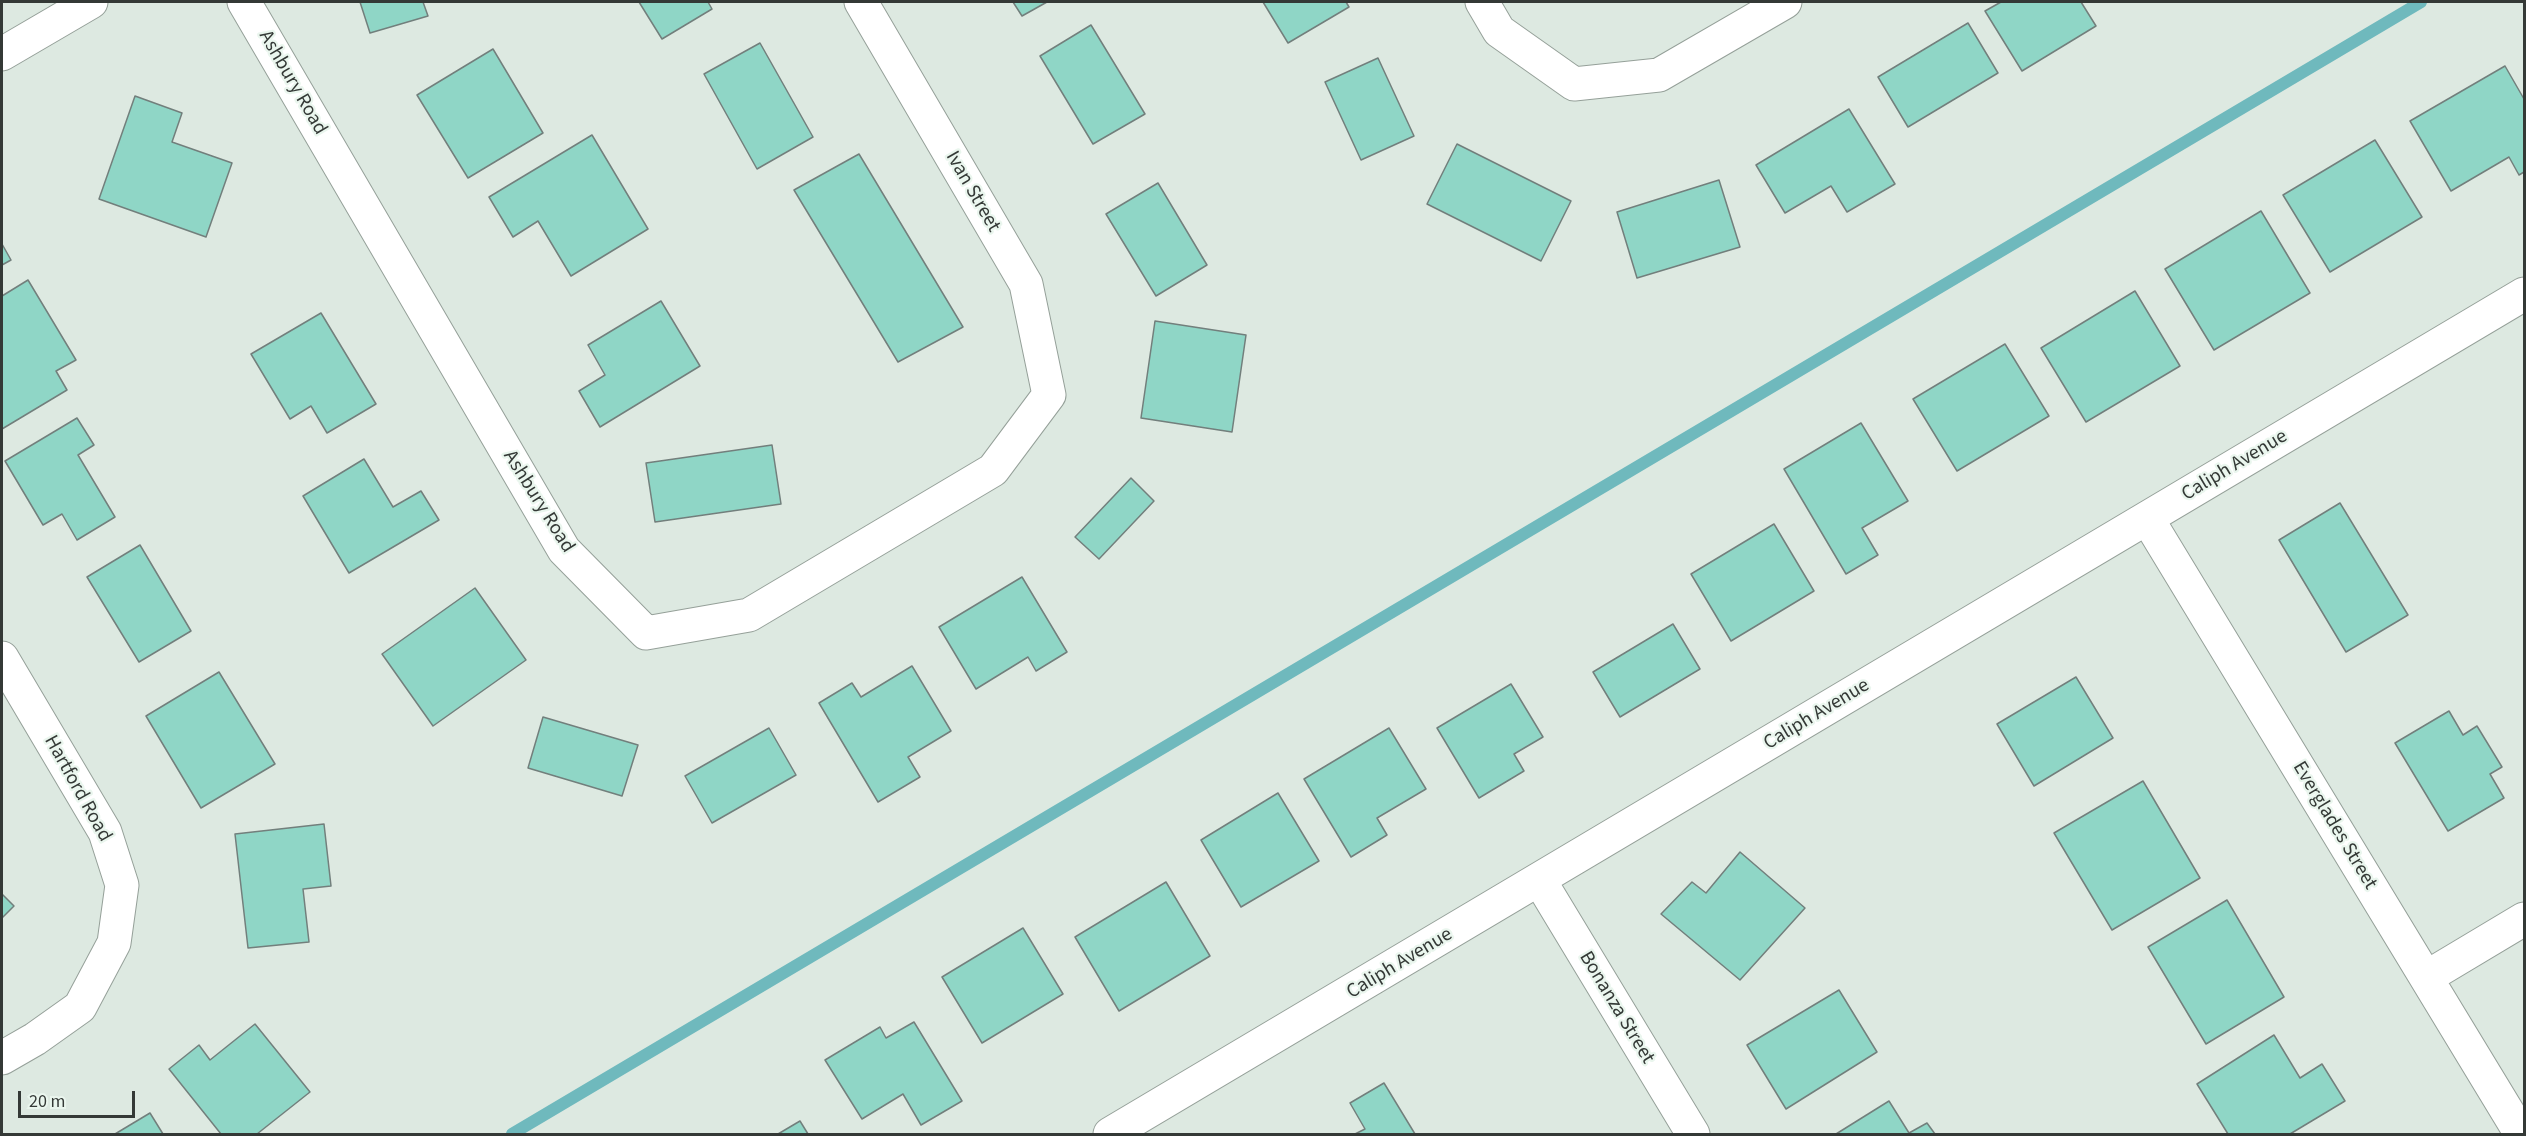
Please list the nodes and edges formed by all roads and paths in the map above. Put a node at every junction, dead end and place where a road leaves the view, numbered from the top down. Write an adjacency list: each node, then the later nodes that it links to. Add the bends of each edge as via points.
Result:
1 (91, 2): 6 (street)
2 (244, 2): 8 (street, Ashbury Road, via 564,550 646,633 750,615 993,470)
3 (861, 2): 8 (street, Ivan Street, via 1026,284)
4 (1482, 2): 5 (street, via 1499,31 1574,84 1659,75)
5 (1785, 2)
6 (2, 54)
7 (2524, 294): 9 (street, Caliph Avenue)
8 (1048, 395)
9 (2147, 518): 11 (street, Caliph Avenue); 13 (street, Everglades Street)
10 (2, 658): 14 (street, Hartford Road, via 105,832 122,885 114,943 80,1007)
11 (1540, 881): 15 (street, Caliph Avenue); 16 (street, Bonanza Street)
12 (2524, 919): 13 (street)
13 (2427, 977): 17 (street, Everglades Street)
14 (2, 1058)
15 (1110, 1134)
16 (1692, 1134)
17 (2521, 1134)

